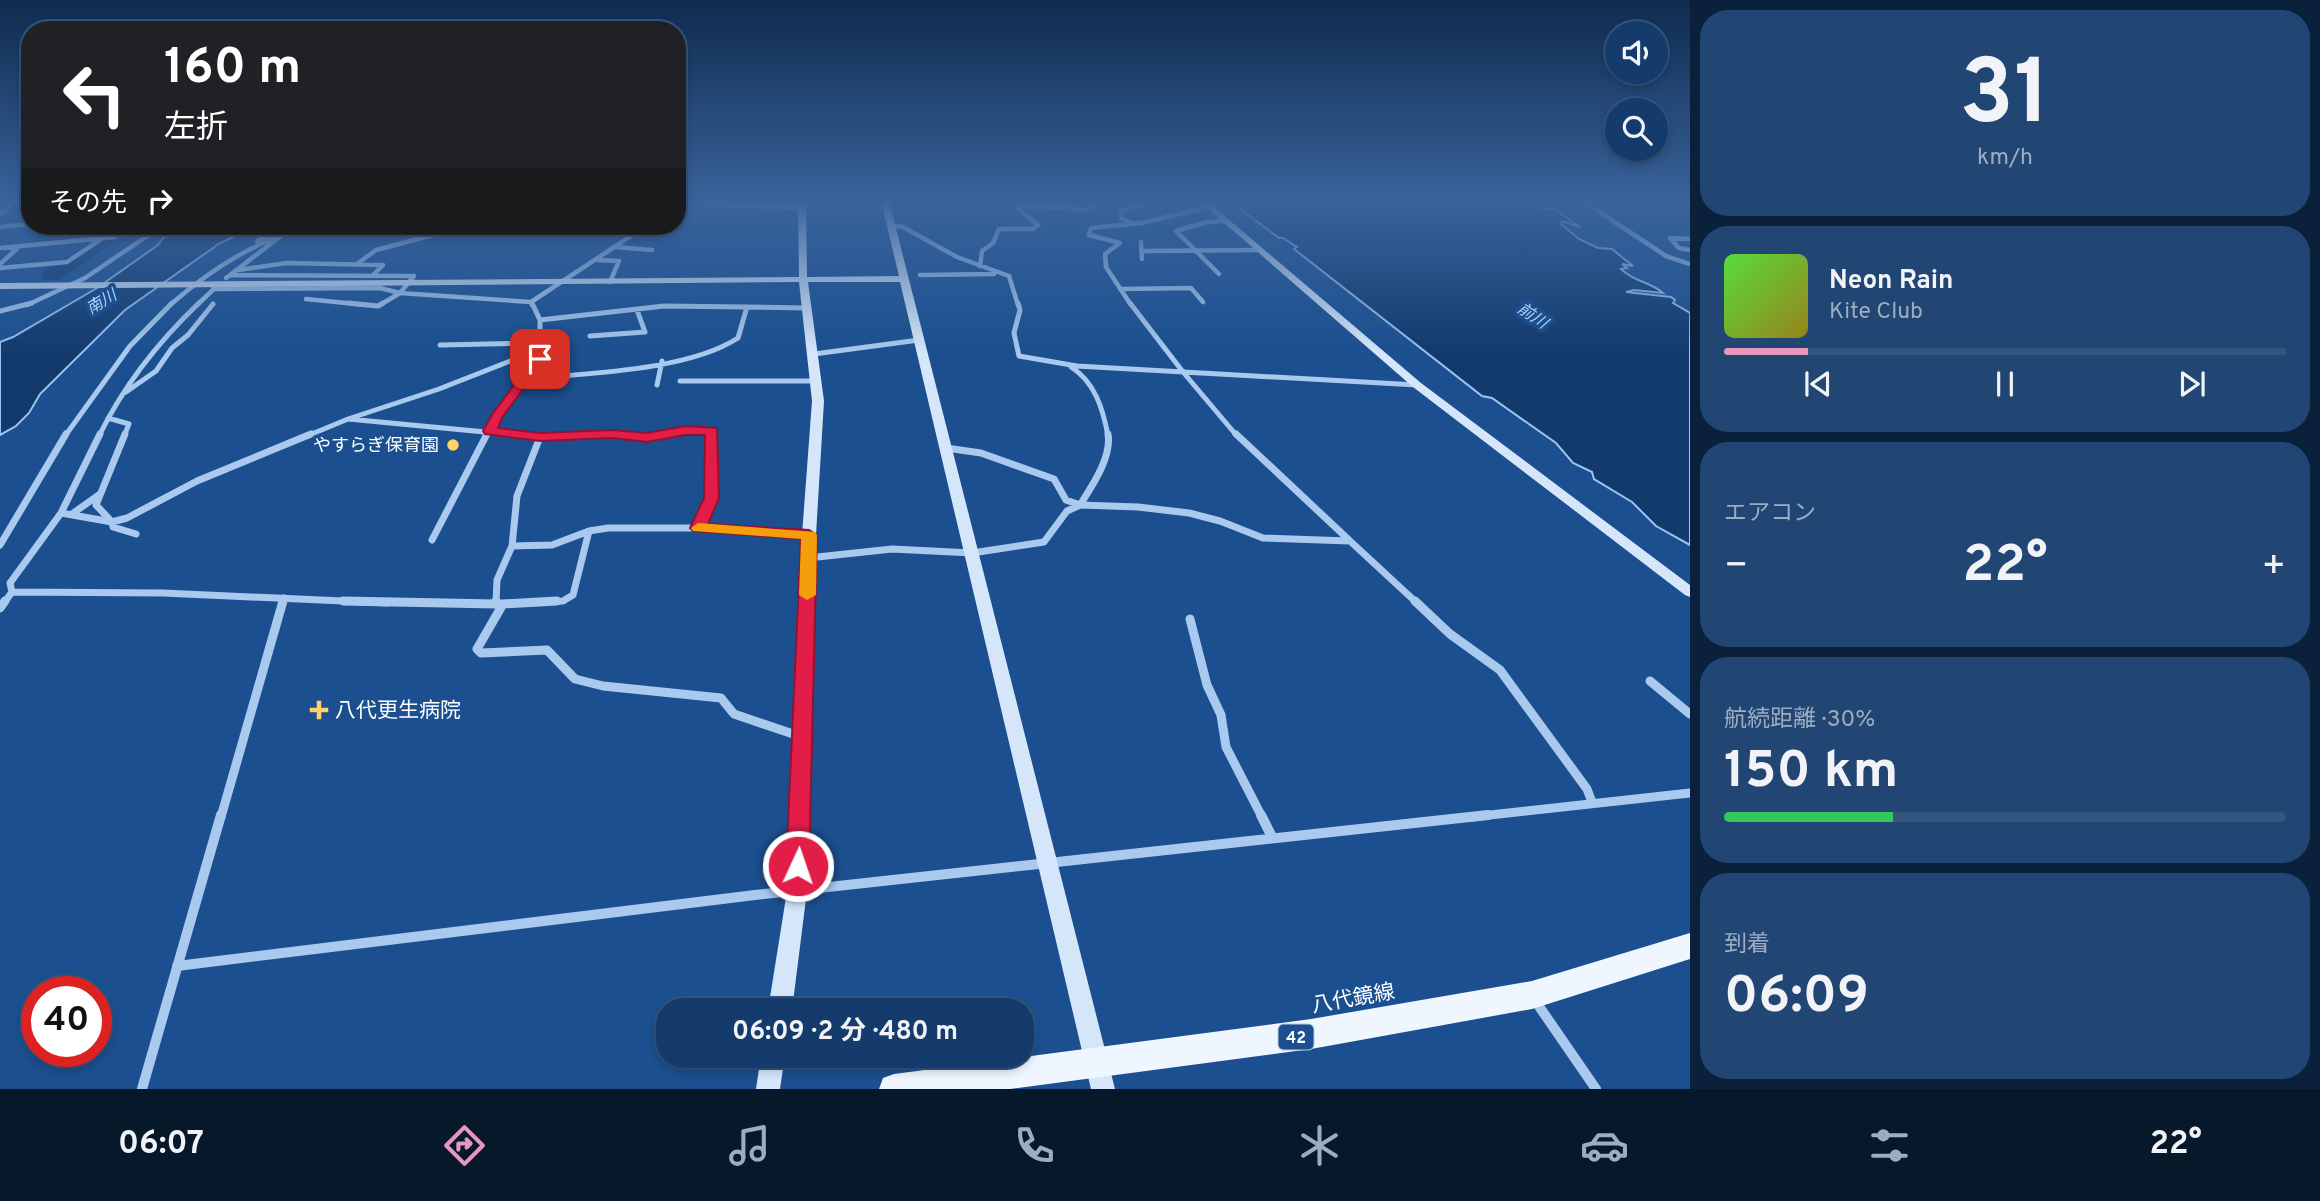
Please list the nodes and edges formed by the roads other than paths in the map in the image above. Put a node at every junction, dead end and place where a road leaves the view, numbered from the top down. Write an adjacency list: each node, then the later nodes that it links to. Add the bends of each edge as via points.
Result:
1 (1142, 251): 18 (street)
2 (14, 252): 22 (street)
3 (84, 252): 22 (street, via 67,262)
4 (125, 252): 35 (street)
5 (241, 252): 17 (street)
6 (260, 252): 24 (street)
7 (373, 252): 20 (street)
8 (609, 252): 19 (street)
9 (803, 252): 30 (street)
10 (897, 252): 29 (street)
11 (952, 252): 23 (street)
12 (982, 252): 23 (street)
13 (1108, 252): 37 (street, via 1106,267)
14 (1198, 252): 26 (street)
15 (1259, 252): 60 (street)
16 (1660, 252): 21 (street)
17 (238, 253): 33 (street)
18 (1142, 258)
19 (597, 260): 31 (street); 32 (street, via 619,261)
20 (356, 264): 24 (street, via 286,263); 28 (street, via 383,265)
21 (1690, 264)
22 (0, 266)
23 (980, 266): 25 (street)
24 (238, 270): 28 (street, via 228,276)
25 (1002, 274): 27 (street); 54 (street, via 1009,276 1020,310 1011,334 1019,356)
26 (1219, 274)
27 (920, 275)
28 (372, 276): 34 (street, via 414,276)
29 (904, 279): 30 (street); 49 (street)
30 (803, 280): 32 (street); 44 (street)
31 (559, 282): 32 (street); 34 (street); 40 (street)
32 (610, 282)
33 (193, 283): 34 (street); 35 (street); 78 (street, via 158,313 96,388)
34 (409, 283): 38 (street)
35 (78, 284): 36 (street); 46 (street, via 36,304)
36 (0, 286)
37 (1120, 289): 41 (street, via 1191,288); 55 (street)
38 (400, 293): 39 (street, via 378,306); 40 (street); 61 (street, via 380,288 215,287 169,331)
39 (306, 299)
40 (531, 302): 47 (street)
41 (1203, 302)
42 (213, 304): 61 (street, via 156,371)
43 (747, 307): 44 (street); 45 (street); 53 (street, via 740,336 734,341)
44 (807, 308): 52 (street)
45 (636, 310): 47 (street); 48 (street, via 645,332)
46 (0, 311)
47 (540, 320): 51 (street)
48 (590, 336)
49 (919, 340): 52 (street); 66 (street)
50 (440, 345): 51 (street)
51 (541, 346): 56 (street, via 540,359); 63 (street, via 428,393)
52 (814, 354): 57 (street)
53 (662, 361): 56 (street); 59 (street)
54 (1068, 365): 55 (street); 68 (street, via 1083,375 1096,393 1110,445)
55 (1183, 372): 60 (street); 77 (street, via 1247,446)
56 (526, 379): 64 (street)
57 (817, 381): 58 (street); 75 (street)
58 (680, 382)
59 (657, 385)
60 (1417, 385): 83 (street)
61 (123, 394): 62 (street)
62 (108, 418): 67 (street, via 129,424); 69 (street)
63 (348, 419): 64 (street); 71 (street)
64 (490, 431): 65 (street); 76 (street)
65 (540, 437): 72 (street, via 612,434 647,438 685,430 712,431 711,498); 79 (street, via 517,496)
66 (946, 448): 68 (street, via 981,453 1055,479 1066,500); 80 (street)
67 (104, 491): 70 (street); 71 (street, via 96,505)
68 (1080, 505): 77 (street, via 1189,513 1263,538); 80 (street, via 1067,511 1044,542)
69 (61, 513): 70 (street); 82 (street, via 10,583)
70 (72, 514): 71 (street)
71 (111, 522): 74 (street, via 113,527)
72 (698, 528): 73 (street); 75 (street)
73 (589, 531): 79 (street, via 552,545); 86 (street, via 573,595 563,601)
74 (136, 534)
75 (809, 535): 81 (street)
76 (432, 540)
77 (1350, 541): 93 (street, via 1450,634 1500,670)
78 (0, 545)
79 (512, 545): 86 (street, via 497,580)
80 (972, 553): 81 (street, via 892,549); 95 (street)
81 (808, 558): 91 (street)
82 (12, 592): 84 (street); 85 (street); 87 (street)
83 (1690, 592)
84 (0, 597)
85 (284, 598): 86 (street); 98 (street)
86 (499, 604): 91 (street, via 477,649 481,653 547,650 575,679 721,698 734,714)
87 (0, 608)
88 (1190, 619): 94 (street, via 1207,685 1221,715 1226,747)
89 (1650, 681): 90 (street)
90 (1690, 714)
91 (804, 738): 96 (street)
92 (1690, 793): 93 (street)
93 (1592, 802): 94 (street)
94 (1272, 837): 95 (street)
95 (1047, 864): 96 (street); 102 (street)
96 (797, 891): 98 (street); 100 (street)
97 (1690, 946): 99 (main road, 八代鏡線 / 42)
98 (177, 965): 103 (street)
99 (1532, 995): 102 (main road, 八代鏡線 / 42); 106 (street)
100 (781, 998)
101 (771, 1068): 104 (street)
102 (1100, 1076): 105 (main road, 八代鏡線 / 42)
103 (142, 1089)
104 (768, 1089)
105 (894, 1089)
106 (1596, 1089)

